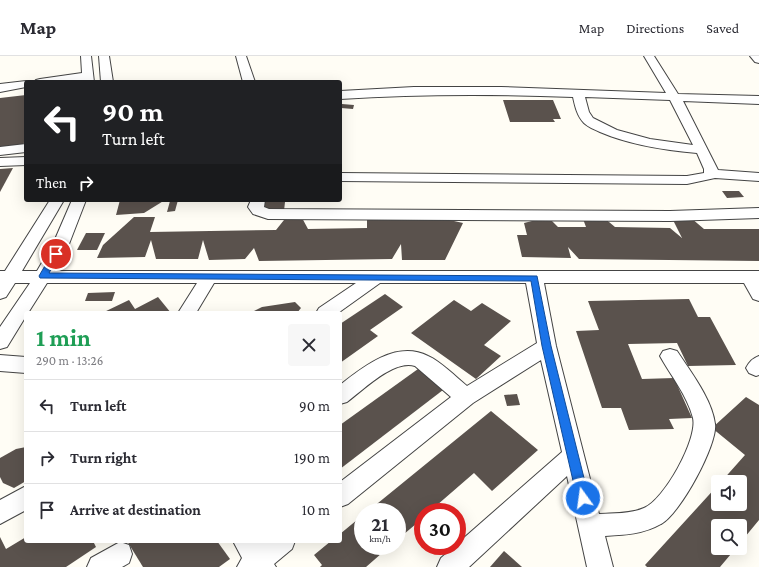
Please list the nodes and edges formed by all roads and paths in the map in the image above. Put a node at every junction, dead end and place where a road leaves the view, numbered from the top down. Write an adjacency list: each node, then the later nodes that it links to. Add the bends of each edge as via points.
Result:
1 (86, 56): 7 (street)
2 (104, 56): 9 (street)
3 (241, 56): 10 (street)
4 (649, 56): 15 (street)
5 (755, 56): 6 (street)
6 (759, 60)
7 (88, 79): 8 (street)
8 (72, 80)
9 (107, 80)
10 (248, 80)
11 (24, 84): 12 (street)
12 (0, 88)
13 (578, 93): 14 (street, via 414,91); 15 (street); 18 (street, via 589,121 608,131 629,139)
14 (342, 95)
15 (675, 98): 16 (street); 18 (street)
16 (759, 100)
17 (24, 148): 19 (street)
18 (702, 150): 22 (street)
19 (0, 151)
20 (24, 161): 21 (street)
21 (0, 162)
22 (711, 174): 23 (street, via 704,178 687,180); 24 (street)
23 (342, 177)
24 (759, 178)
25 (55, 202): 30 (street, via 46,220)
26 (78, 202): 29 (street, via 62,244)
27 (257, 202): 28 (street, via 258,211 268,214 670,216)
28 (759, 213)
29 (43, 276): 30 (street); 33 (street); 39 (street)
30 (5, 277): 35 (street)
31 (376, 277): 33 (street); 34 (street); 38 (street)
32 (754, 277): 34 (street); 36 (street)
33 (209, 278): 37 (street)
34 (534, 278): 40 (street)
35 (0, 293)
36 (759, 294)
37 (188, 311)
38 (328, 311)
39 (0, 342)
40 (547, 346): 45 (street); 46 (street)
41 (670, 356): 50 (street, via 703,414 704,438 693,461 662,510 640,520)
42 (0, 363): 43 (street)
43 (24, 365)
44 (342, 395): 45 (street, via 386,363 408,358 422,361)
45 (466, 397): 47 (street)
46 (573, 456): 50 (street); 53 (street)
47 (342, 494)
48 (24, 498): 49 (street)
49 (0, 513)
50 (590, 526): 54 (street)
51 (280, 543): 52 (street)
52 (254, 559)
53 (450, 567)
54 (600, 567)

